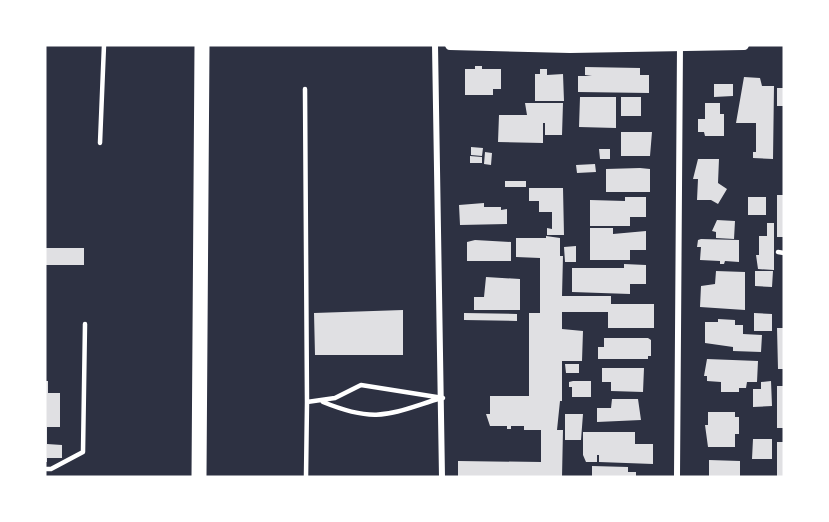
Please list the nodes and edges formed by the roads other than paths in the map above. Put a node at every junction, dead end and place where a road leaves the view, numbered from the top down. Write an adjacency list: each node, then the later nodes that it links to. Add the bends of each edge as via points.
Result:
1 (104, 45): 11 (lane)
2 (202, 45): 17 (main road)
3 (435, 45): 13 (street)
4 (450, 45): 9 (street)
5 (703, 45): 6 (street); 8 (street)
6 (744, 45)
7 (632, 46): 8 (street); 9 (street)
8 (680, 46): 20 (street)
9 (570, 47)
10 (305, 89): 14 (lane)
11 (100, 143)
12 (86, 324): 16 (lane, via 83,452)
13 (443, 398): 15 (lane, via 361,385); 15 (lane, via 383,416 352,414); 19 (street)
14 (307, 402): 15 (lane); 18 (lane)
15 (323, 402)
16 (45, 469)
17 (199, 477)
18 (306, 477)
19 (442, 477)
20 (677, 477)

